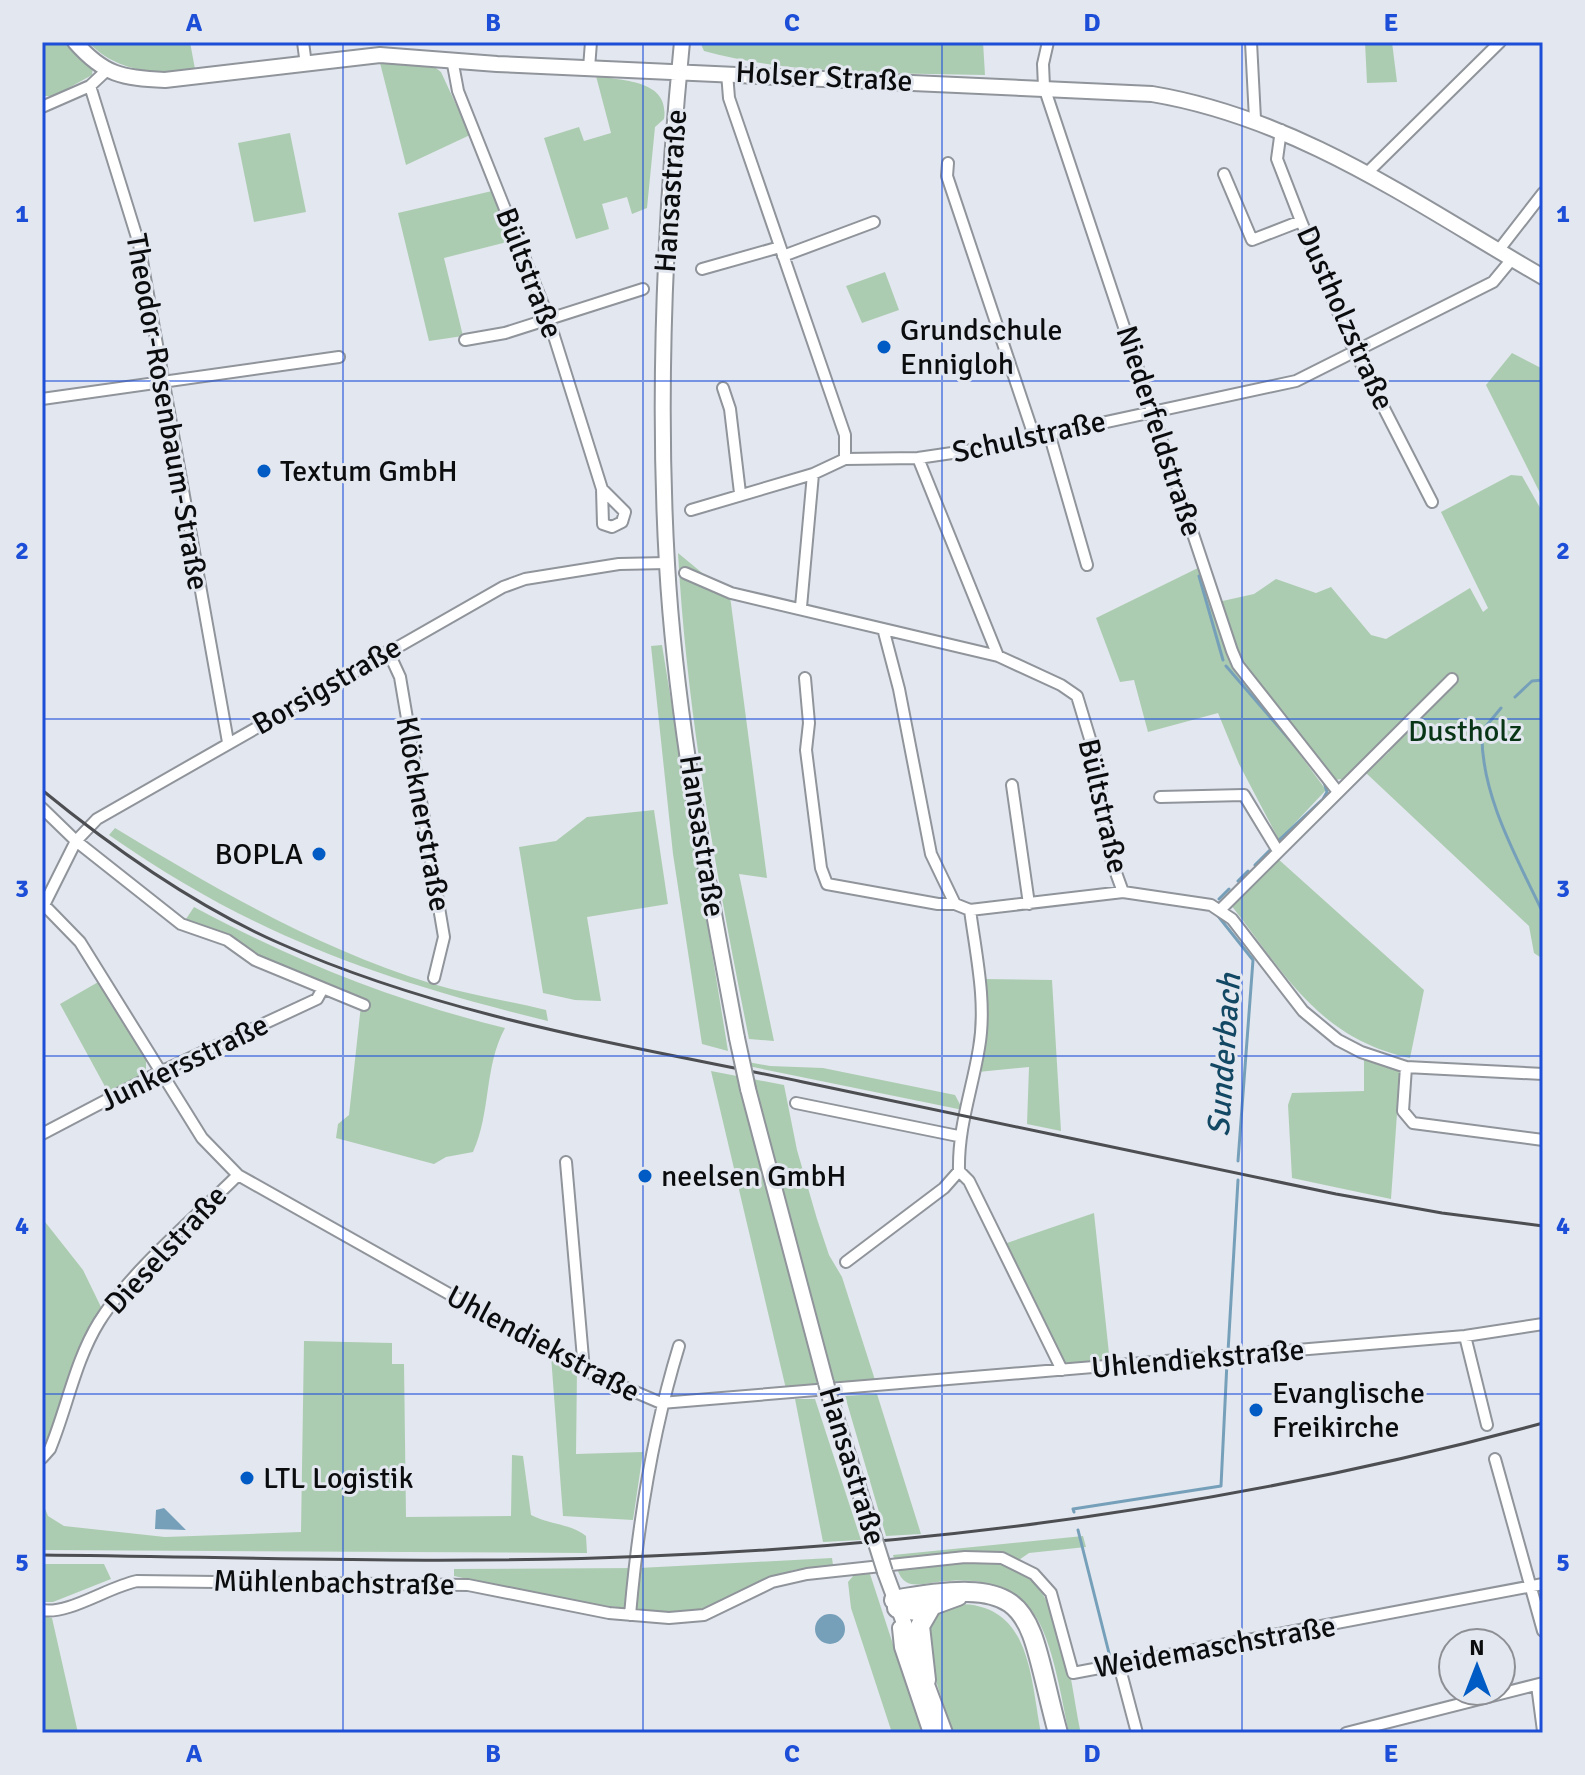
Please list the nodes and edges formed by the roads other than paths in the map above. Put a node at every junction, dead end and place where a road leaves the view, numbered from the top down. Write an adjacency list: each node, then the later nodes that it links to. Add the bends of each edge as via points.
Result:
1 (75, 42): 12 (main road)
2 (303, 42): 9 (street)
3 (591, 42): 10 (street)
4 (682, 42): 11 (main road, Hansastraße)
5 (1048, 42): 15 (street, Niederfeldstraße)
6 (1251, 42): 17 (street)
7 (1500, 42): 20 (street)
8 (452, 59): 9 (main road, Holser Straße, via 380,55); 10 (main road, Holser Straße); 31 (street, Bültstraße, via 458,91)
9 (306, 65): 12 (main road, Holser Straße, via 165,80)
10 (589, 68): 11 (main road, Holser Straße)
11 (680, 70): 13 (main road, Holser Straße); 48 (main road, Hansastraße, via 665,287)
12 (106, 71): 14 (street)
13 (727, 73): 15 (main road, Holser Straße); 25 (street, via 729,98)
14 (90, 86): 16 (street); 35 (street, Theodor-Rosenbaum-Straße, via 136,230)
15 (1044, 87): 17 (main road, Holser Straße, via 1152,94); 38 (street, Niederfeldstraße)
16 (42, 107)
17 (1255, 119): 18 (main road, Holser Straße)
18 (1281, 130): 20 (main road, Holser Straße); 23 (street, Dustholzstraße, via 1277,159)
19 (948, 163): 40 (street, via 947,176)
20 (1367, 173): 26 (main road, Holser Straße)
21 (1224, 174): 23 (street, via 1252,240)
22 (1543, 193): 26 (street)
23 (1301, 221): 33 (street, Dustholzstraße)
24 (874, 222): 25 (street)
25 (782, 251): 28 (street); 42 (street, via 845,435)
26 (1498, 251): 27 (main road, Holser Straße)
27 (1512, 259): 29 (main road, Holser Straße); 33 (street, Schulstraße, via 1493,282)
28 (702, 269)
29 (1543, 277)
30 (643, 289): 31 (street)
31 (548, 317): 32 (street); 44 (street, Bültstraße)
32 (465, 340)
33 (1355, 352): 38 (street, Schulstraße, via 1296,381); 46 (street, Dustholzstraße)
34 (339, 357): 35 (street)
35 (163, 385): 37 (street); 57 (street, Theodor-Rosenbaum-Straße)
36 (723, 388): 45 (street)
37 (42, 399)
38 (1152, 411): 39 (street, Schulstraße); 59 (street, Niederfeldstraße, via 1236,661)
39 (1049, 433): 40 (street, Schulstraße); 49 (street)
40 (1034, 436): 41 (street, Schulstraße)
41 (918, 458): 42 (street, Schulstraße); 54 (street)
42 (845, 459): 43 (street, Schulstraße)
43 (813, 474): 45 (street, Schulstraße); 51 (street)
44 (602, 489)
45 (740, 493): 47 (street, Schulstraße)
46 (1432, 502)
47 (691, 510)
48 (667, 563): 53 (street, Borsigstraße, via 619,564 525,579); 95 (main road, Hansastraße, bridge, via 699,831 748,1089 828,1390)
49 (1087, 565)
50 (685, 573): 51 (street, Bültstraße, via 731,593)
51 (801, 607): 52 (street, Bültstraße)
52 (884, 632): 54 (street, Bültstraße); 65 (street, via 931,854)
53 (388, 651): 57 (street, Borsigstraße); 70 (street, Klöcknerstraße, via 400,677 444,937)
54 (998, 656): 64 (street, Bültstraße, via 1077,696)
55 (805, 678): 65 (street, via 806,750 827,884)
56 (1452, 679): 59 (street)
57 (228, 742): 62 (street, Borsigstraße, via 105,812)
58 (1012, 785): 66 (street)
59 (1338, 792): 63 (street)
60 (1160, 797): 63 (street, via 1244,795)
61 (42, 808): 62 (street)
62 (76, 841): 67 (street, Borsigstraße); 71 (street, via 181,924 227,940 255,960)
63 (1278, 851): 68 (street)
64 (1123, 892): 66 (street); 68 (street, Bültstraße)
65 (955, 904): 69 (street)
66 (1029, 904): 69 (street)
67 (43, 907): 74 (street, Uhlendiekstraße, via 80,942)
68 (1221, 909): 73 (street, via 1319,1026 1361,1052)
69 (970, 910): 78 (street, via 982,1017)
70 (434, 978)
71 (322, 990): 72 (street); 74 (street, Junkersstraße, via 317,999)
72 (364, 1005)
73 (1406, 1067): 75 (street); 79 (street, via 1403,1111 1413,1123)
74 (160, 1072): 77 (street, Junkersstraße); 82 (street, Uhlendiekstraße, via 202,1138)
75 (1543, 1074)
76 (796, 1103): 78 (street)
77 (42, 1134)
78 (958, 1136): 81 (street)
79 (1543, 1140)
80 (566, 1162): 87 (street)
81 (959, 1171): 83 (street); 88 (street, via 969,1181)
82 (238, 1175): 87 (street, Uhlendiekstraße); 91 (street, Dieselstraße, via 99,1321)
83 (846, 1262)
84 (1543, 1324): 85 (street, Uhlendiekstraße)
85 (1465, 1336): 88 (street, Uhlendiekstraße); 90 (street)
86 (679, 1346): 89 (street)
87 (584, 1370): 89 (street, Uhlendiekstraße)
88 (1062, 1370): 89 (street, Uhlendiekstraße)
89 (661, 1403): 98 (street, via 639,1523)
90 (1487, 1425)
91 (42, 1458)
92 (1495, 1459): 94 (street)
93 (1543, 1584): 94 (street, Weidemaschstraße)
94 (1531, 1588): 99 (street); 100 (street, Weidemaschstraße)
95 (895, 1604): 96 (highway, via 917,1611); 101 (main road, Hansastraße); 104 (main road, Hansastraße, via 902,1647); 107 (highway, via 943,1591 976,1589 1006,1600 1033,1633)
96 (931, 1607): 101 (highway, via 920,1626); 106 (highway, via 968,1595 986,1597 1013,1613 1030,1642)
97 (42, 1610): 98 (street, Mühlenbachstraße, via 55,1613 113,1586 137,1581 418,1582 468,1585)
98 (630, 1615): 100 (street, Weidemaschstraße, via 704,1615 772,1582 807,1574 965,1557 1002,1558 1034,1574 1051,1593 1073,1673)
99 (1543, 1631)
100 (1119, 1665): 108 (street)
101 (926, 1680): 105 (main road, Hansastraße)
102 (1540, 1684): 103 (street); 109 (street)
103 (1543, 1731)
104 (931, 1733)
105 (945, 1733)
106 (1050, 1733)
107 (1058, 1733)
108 (1137, 1733)
109 (1346, 1733)

